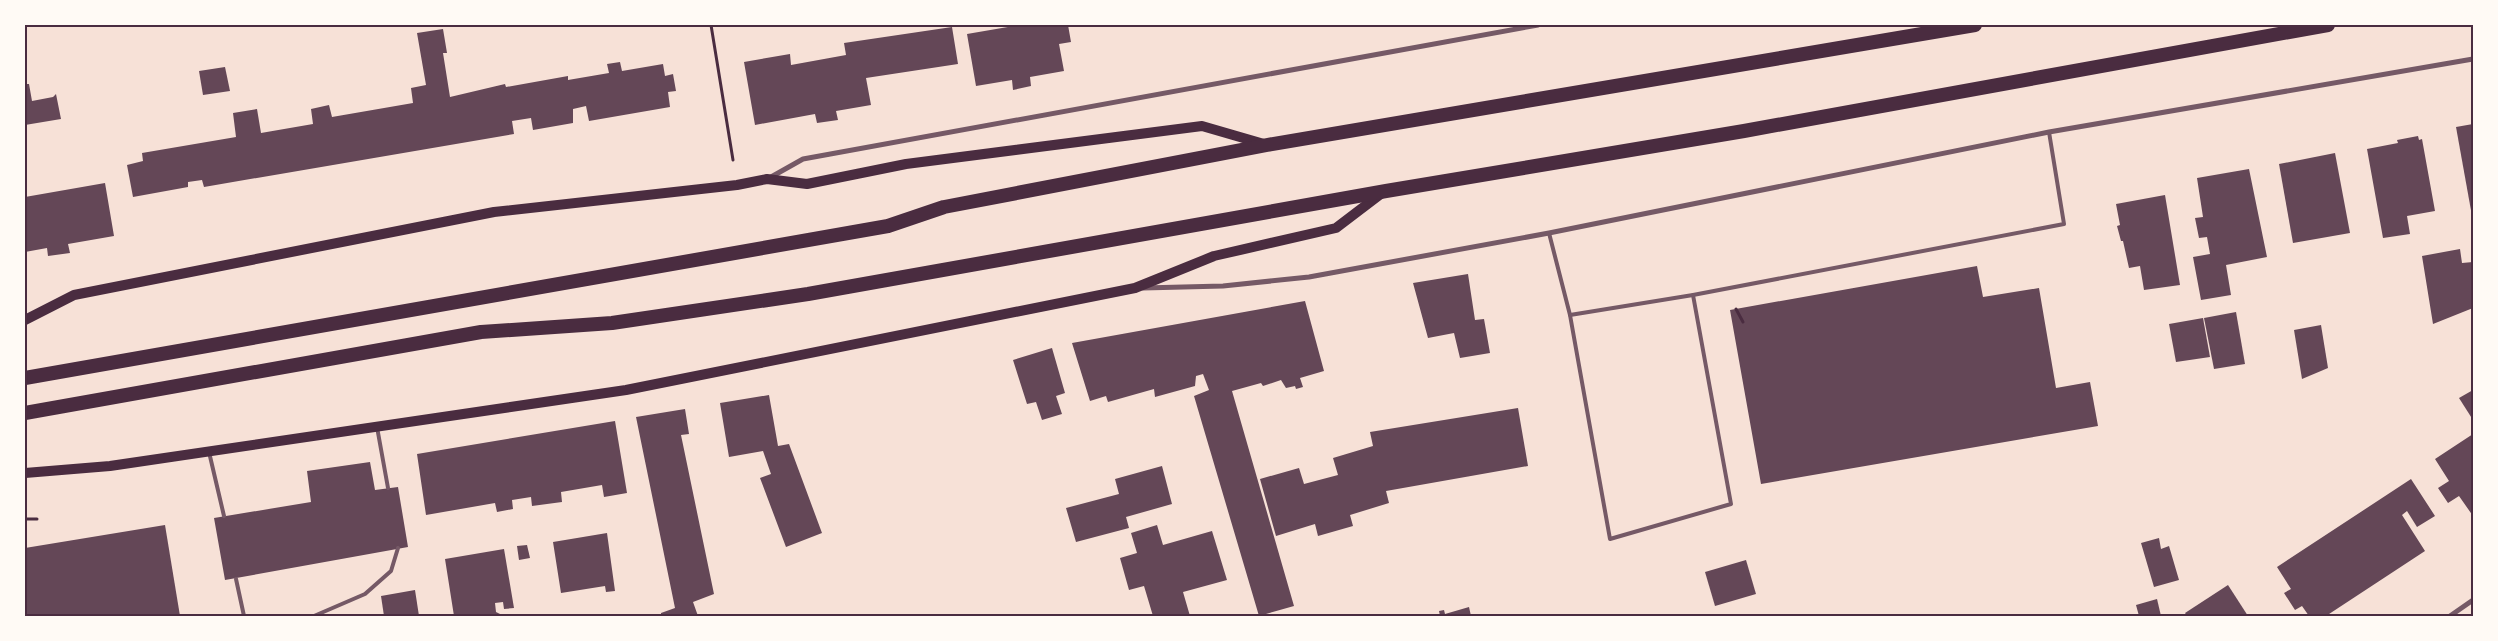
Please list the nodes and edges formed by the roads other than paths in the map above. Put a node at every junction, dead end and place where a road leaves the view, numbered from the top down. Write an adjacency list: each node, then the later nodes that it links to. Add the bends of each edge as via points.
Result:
1 (1538, 25): 7 (street, via 804,160)
2 (1975, 25): 6 (highway)
3 (2328, 25): 8 (highway, via 1744,131)
4 (2473, 59): 5 (street)
5 (2049, 132): 9 (street); 11 (lane, via 2064,224)
6 (1268, 145): 7 (main road, via 1202,126 906,164 808,184); 14 (highway, via 944,207 888,226)
7 (767, 179): 13 (main road, via 494,212 74,295)
8 (1386, 191): 10 (main road, via 1336,228 1214,256); 15 (highway, via 808,294 612,323 481,332)
9 (1549, 233): 10 (street, via 1308,277 1224,286); 12 (lane)
10 (1135, 288): 16 (main road, via 626,390)
11 (1693, 295): 12 (lane); 12 (lane, via 1732,504 1610,539)
12 (1570, 315)
13 (25, 320)
14 (25, 378)
15 (25, 413)
16 (377, 426): 17 (main road); 19 (lane)
17 (208, 452): 18 (main road); 20 (lane)
18 (25, 474)
19 (388, 488)
20 (224, 516)
21 (398, 548): 25 (lane, via 391,571 365,594)
22 (236, 578): 24 (lane)
23 (2473, 600): 26 (street)
24 (244, 616)
25 (314, 616)
26 (2450, 616)

